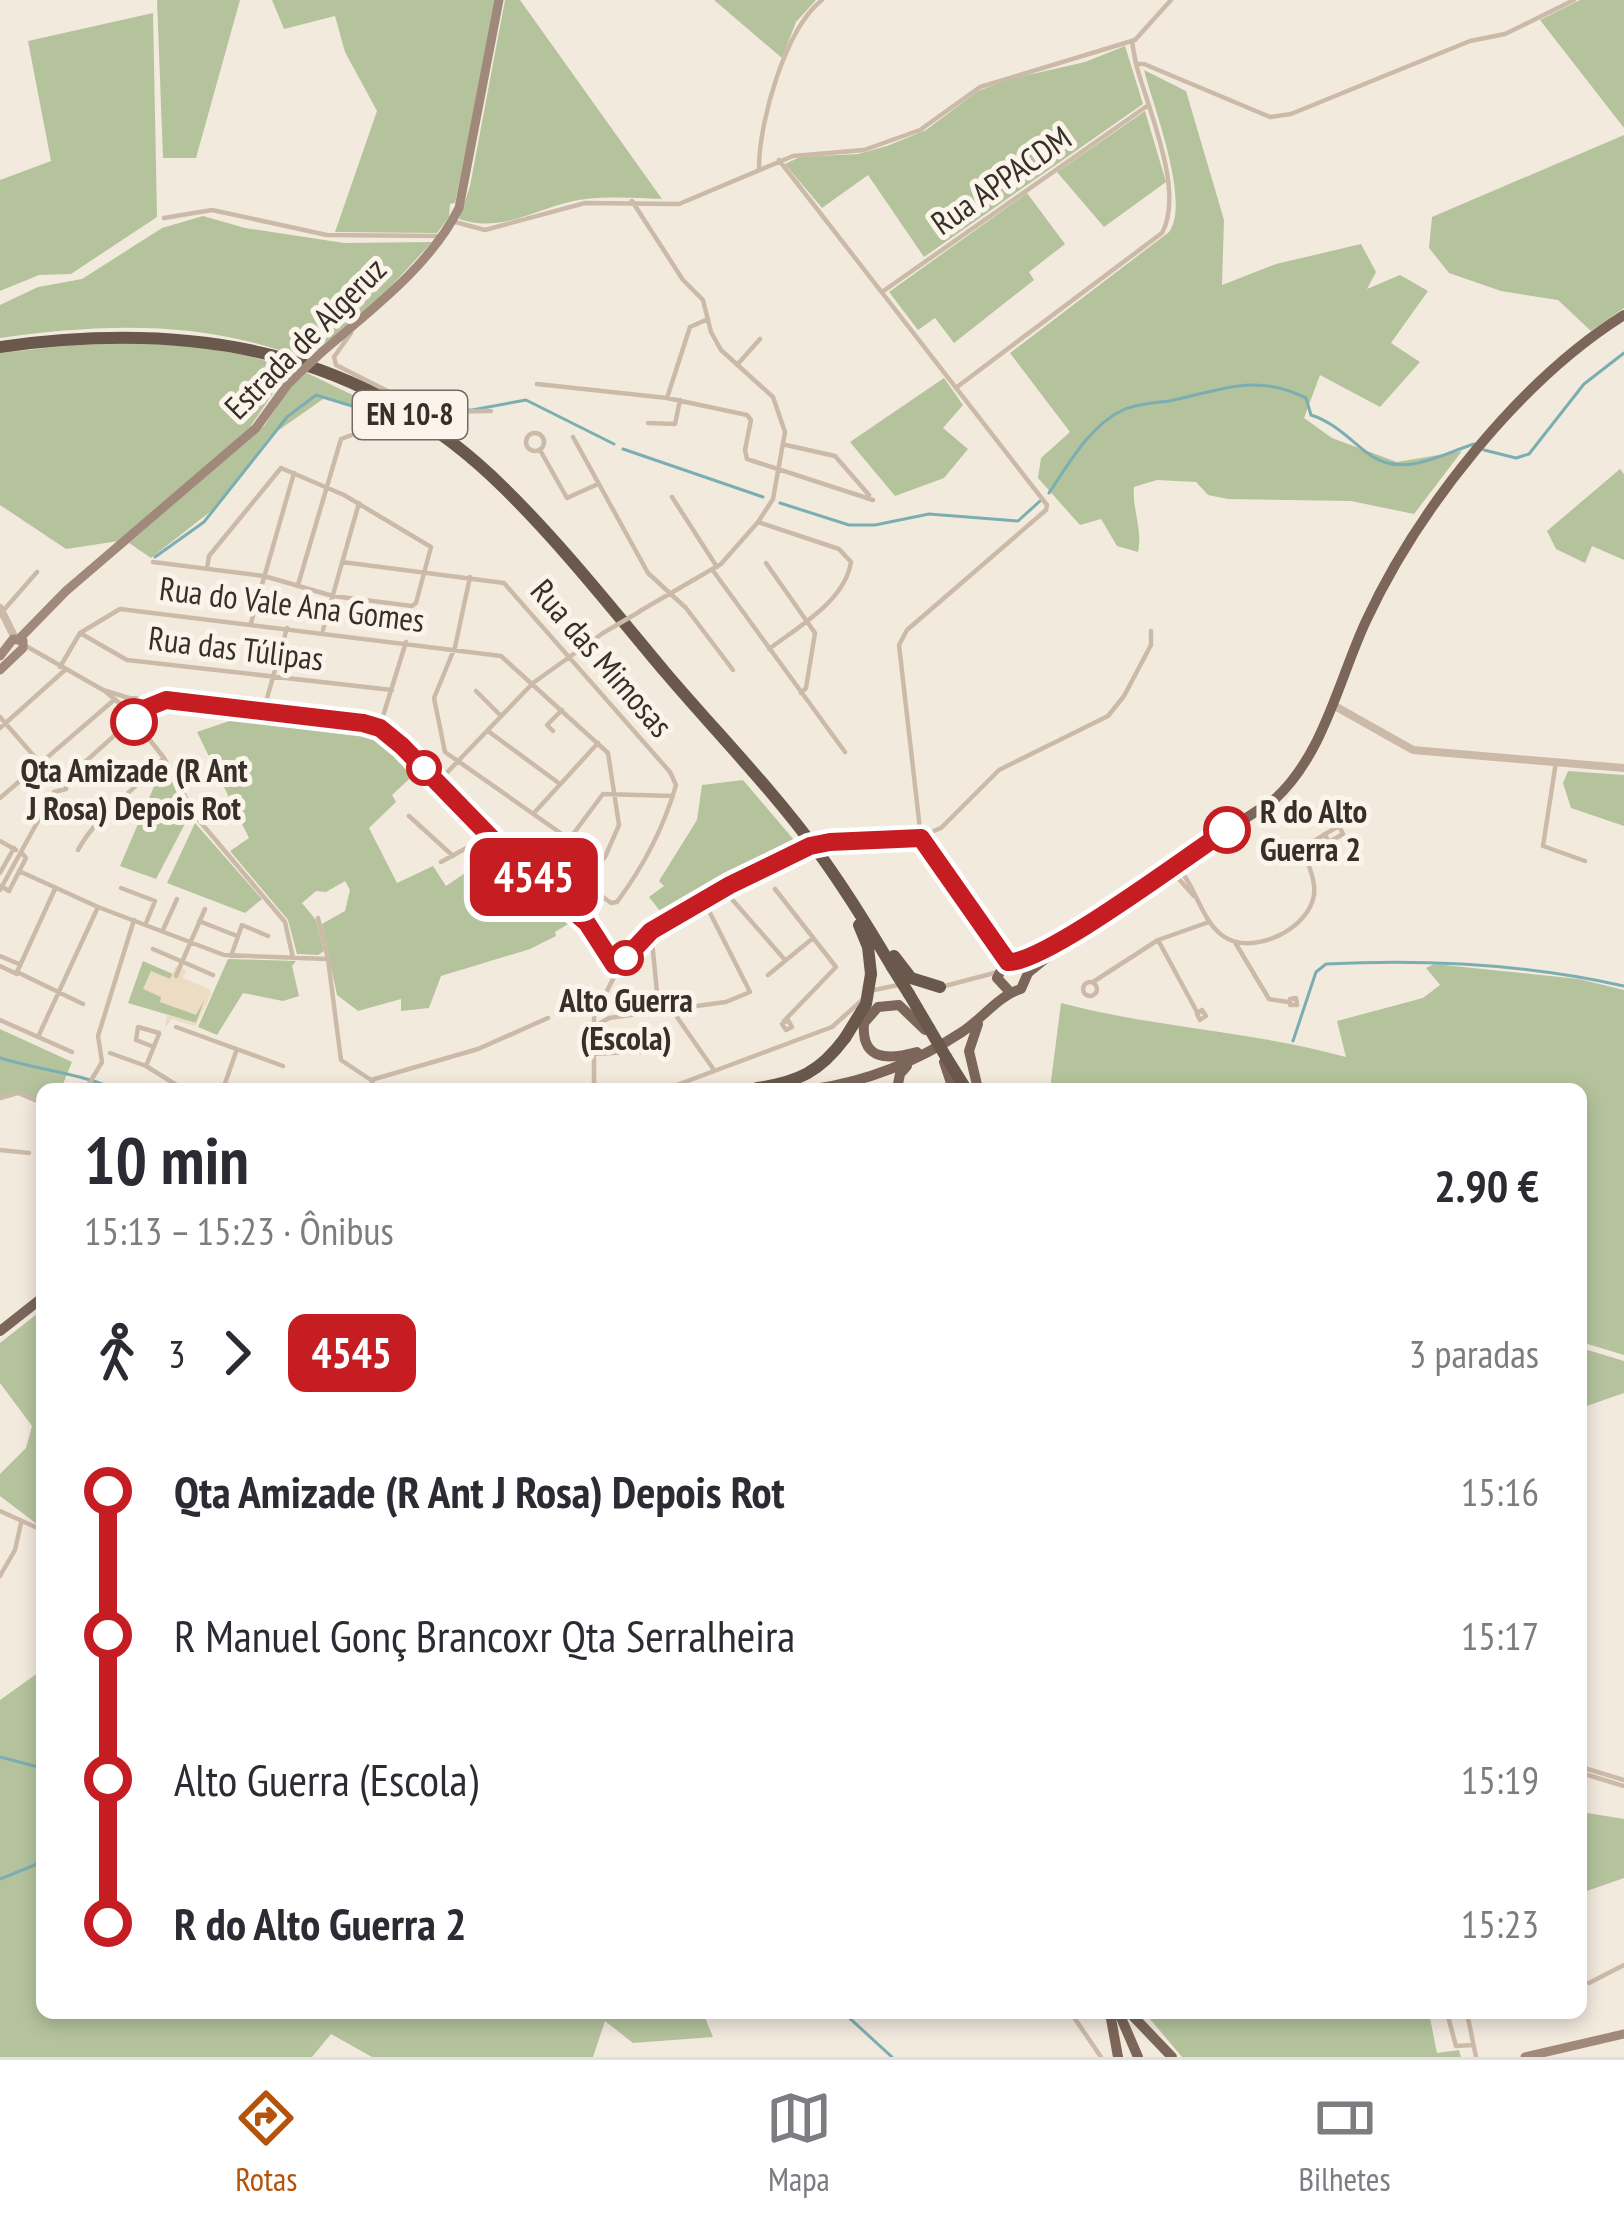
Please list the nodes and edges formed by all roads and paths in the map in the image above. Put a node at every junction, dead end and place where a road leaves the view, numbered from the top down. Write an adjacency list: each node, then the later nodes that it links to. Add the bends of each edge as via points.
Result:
1 (499, 0): 14 (main road, Estrada de Algeruz)
2 (822, 0): 9 (street, via 799,23 772,98)
3 (1171, 0): 5 (street)
4 (1574, 0): 6 (street, via 1291,114 1270,117)
5 (1132, 42): 6 (street); 8 (street, via 980,87 920,130 877,146)
6 (1136, 64): 7 (street)
7 (1148, 106): 16 (street, Rua APPACDM); 24 (street, via 1170,188 1162,233)
8 (778, 160): 9 (street); 16 (street)
9 (759, 168): 11 (street, via 692,200)
10 (632, 201): 11 (street); 13 (street); 14 (street, via 585,203 496,229)
11 (657, 204): 13 (street)
12 (164, 218): 15 (street, via 212,210 327,235)
13 (645, 219): 18 (street)
14 (453, 221): 15 (main road, Estrada de Algeruz)
15 (441, 236): 19 (main road, Estrada de Algeruz)
16 (881, 293): 24 (street)
17 (1624, 315): 70 (main road, via 1514,409 1453,479 1381,591)
18 (708, 319): 22 (street); 25 (street, via 690,327)
19 (351, 328): 27 (street, via 336,365 429,412); 60 (main road, Estrada de Algeruz, bridge, via 289,383 256,428 66,592)
20 (760, 339): 22 (street)
21 (0, 347): 86 (highway, EN 10-8, via 180,338 293,361 389,403 503,486)
22 (737, 365): 31 (street, via 779,408)
23 (537, 384): 25 (street)
24 (956, 388): 112 (street, via 1047,505 900,639)
25 (668, 398): 26 (street)
26 (680, 400): 29 (street, via 675,424); 33 (street, via 747,415 745,456)
27 (491, 410)
28 (394, 419): 36 (street, via 343,436)
29 (648, 423)
30 (573, 436): 35 (street)
31 (784, 444): 33 (street); 33 (street, via 835,456 873,500)
32 (539, 450): 35 (street, via 567,498)
33 (778, 469): 39 (street)
34 (294, 472): 36 (street); 43 (street, via 276,470); 47 (street)
35 (599, 484): 50 (street, via 648,573)
36 (327, 487): 38 (street); 49 (street)
37 (672, 497): 44 (street)
38 (359, 503): 41 (street); 46 (street, via 428,542)
39 (758, 522): 44 (street); 53 (street, via 848,556 849,573)
40 (153, 562): 43 (street)
41 (342, 562): 46 (street, Rua das Mimosas); 51 (street)
42 (766, 563): 53 (street)
43 (207, 568): 47 (street)
44 (714, 568): 50 (street); 62 (street)
45 (37, 572): 52 (street)
46 (425, 572): 48 (street, Rua das Mimosas); 51 (street, via 412,606)
47 (264, 576): 49 (street); 54 (street)
48 (470, 577): 61 (street); 63 (street, Rua das Mimosas, via 508,586)
49 (298, 586): 51 (street)
50 (671, 593): 63 (street, bridge); 67 (street)
51 (333, 596): 57 (street)
52 (1, 610): 60 (street)
53 (808, 620): 62 (street); 74 (street, via 815,639)
54 (250, 624): 55 (street, Rua do Vale Ana Gomes); 58 (street, Rua do Vale Ana Gomes, via 120,609)
55 (287, 628): 57 (street, Rua do Vale Ana Gomes); 68 (street)
56 (1151, 631): 112 (street, via 1148,651 1108,716 999,770)
57 (322, 632): 59 (street, Rua do Vale Ana Gomes)
58 (80, 633): 65 (street); 68 (street, Rua das Túlipas, via 127,660)
59 (406, 641): 61 (street, Rua do Vale Ana Gomes); 72 (street)
60 (17, 646): 64 (main road, Estrada de Algeruz); 65 (street); 66 (main road, Estrada de Algeruz)
61 (455, 647): 69 (street, Rua do Vale Ana Gomes, via 498,654); 96 (street, via 434,703 445,752)
62 (769, 649): 74 (street)
63 (569, 655): 69 (street); 106 (street, Rua das Mimosas, via 670,772)
64 (0, 656)
65 (62, 668): 71 (street); 89 (street)
66 (0, 670)
67 (733, 670)
68 (274, 677): 72 (street, Rua das Túlipas); 83 (street)
69 (533, 683): 82 (street, Rua do Vale Ana Gomes); 85 (street)
70 (1338, 686): 79 (main road); 84 (main road)
71 (103, 690): 75 (street); 77 (street)
72 (392, 690): 90 (street)
73 (476, 691): 85 (street)
74 (801, 693): 94 (street)
75 (129, 698): 76 (street); 80 (street)
76 (141, 699): 78 (street); 81 (street)
77 (114, 700): 80 (street); 98 (street)
78 (166, 700): 81 (street); 83 (street)
79 (1330, 704): 84 (street); 88 (main road)
80 (124, 708): 81 (street); 87 (street)
81 (145, 709): 87 (street)
82 (562, 710): 91 (street, via 547,725); 93 (street, Rua do Vale Ana Gomes)
83 (263, 712): 90 (street)
84 (1347, 713): 88 (main road); 97 (street, via 1413,750)
85 (502, 716): 92 (street)
86 (705, 719): 131 (highway, EN 10-8); 137 (highway, EN 10-8)
87 (134, 722): 95 (street); 101 (street)
88 (1323, 722): 122 (main road, via 1283,791 1188,855)
89 (2, 723): 98 (street)
90 (380, 728): 102 (street)
91 (553, 730)
92 (488, 731): 96 (street); 103 (street)
93 (598, 743): 103 (street); 105 (street)
94 (845, 752)
95 (164, 758): 116 (street, via 93,825); 154 (street, via 196,818 285,922)
96 (458, 762): 102 (street); 108 (street)
97 (1556, 762): 99 (street); 120 (street, via 1543,846)
98 (40, 765): 100 (street); 107 (street)
99 (1624, 767)
100 (53, 778): 101 (street); 104 (street)
101 (65, 779): 104 (street, via 66,789)
102 (437, 783): 110 (street)
103 (560, 784): 108 (street)
104 (54, 792): 115 (street)
105 (615, 792): 106 (street); 113 (street, via 600,796); 125 (street, via 618,829)
106 (674, 796): 125 (street, via 617,902)
107 (0, 798)
108 (534, 814): 113 (street)
109 (409, 816): 117 (street)
110 (490, 835): 117 (street); 124 (street)
111 (1324, 835): 150 (street, via 1304,849 1315,887 1304,916 1265,942)
112 (921, 838): 129 (street, bridge, via 830,842); 158 (street)
113 (569, 839): 118 (street)
114 (0, 841): 115 (street)
115 (17, 850): 121 (street, via 26,856); 123 (street); 126 (street)
116 (79, 850)
117 (453, 856): 119 (street)
118 (553, 860): 124 (street); 125 (street)
119 (441, 862)
120 (1585, 862)
121 (20, 872): 126 (street, via 9,890); 128 (street)
122 (1179, 872): 135 (main road, via 1156,876); 141 (street)
123 (0, 873)
124 (538, 881): 161 (street, via 587,923)
125 (583, 883)
126 (1, 887)
127 (121, 888): 142 (street, via 155,901)
128 (55, 889): 134 (street); 159 (street)
129 (723, 889): 133 (street); 156 (street)
130 (776, 890): 147 (street)
131 (843, 890): 162 (highway, EN 10-8); 170 (highway, via 906,973)
132 (177, 899): 143 (street)
133 (704, 902): 144 (street); 174 (street, via 750,992)
134 (98, 907): 139 (street); 171 (street)
135 (1111, 907): 158 (main road); 163 (main road)
136 (205, 909): 140 (street)
137 (854, 913): 162 (highway, EN 10-8); 202 (highway, bridge, via 872,974 866,1004 813,1073)
138 (318, 918): 155 (street)
139 (135, 919): 142 (street); 196 (street)
140 (200, 921): 145 (street); 149 (street)
141 (1210, 921): 148 (street); 150 (street)
142 (146, 923): 143 (street)
143 (163, 930): 149 (street)
144 (651, 931): 161 (street); 175 (street)
145 (237, 936): 146 (street, via 242,925); 153 (street)
146 (268, 936)
147 (813, 938): 156 (street); 184 (street, via 836,968 783,1025)
148 (1158, 940): 169 (street); 176 (street)
149 (191, 941): 153 (street); 157 (street)
150 (1235, 942): 172 (street, via 1269,999)
151 (153, 949): 157 (street)
152 (0, 956): 159 (street)
153 (231, 956): 154 (street)
154 (293, 958): 155 (street)
155 (328, 959): 195 (street, via 340,1060)
156 (785, 960): 167 (street)
157 (182, 962): 165 (street); 166 (street)
158 (1013, 962): 163 (main road); 168 (main road)
159 (20, 964): 164 (street)
160 (0, 966): 164 (street)
161 (617, 968): 181 (street)
162 (890, 968): 182 (highway, EN 10-8, bridge)
163 (1028, 974): 168 (main road, via 1024,986)
164 (20, 975): 171 (street)
165 (213, 975)
166 (176, 976)
167 (768, 976)
168 (1002, 982): 170 (street); 177 (main road); 189 (main road, via 979,1015)
169 (1093, 982)
170 (940, 987): 184 (street, via 880,987 832,1027)
171 (58, 993): 173 (street); 183 (street)
172 (1288, 1001)
173 (83, 1004)
174 (672, 1010): 175 (street); 194 (street)
175 (659, 1012): 181 (street)
176 (1197, 1012)
177 (983, 1017): 189 (main road); 207 (main road, via 970,1041)
178 (548, 1018): 195 (street, via 478,1049)
179 (0, 1020): 183 (street)
180 (176, 1027): 186 (street)
181 (592, 1028): 191 (street)
182 (927, 1029): 189 (main road, via 899,1005 878,1006 864,1023 864,1042 876,1056); 206 (highway, EN 10-8, bridge)
183 (38, 1037): 188 (street)
184 (782, 1046): 194 (street)
185 (154, 1047): 192 (street)
186 (238, 1049): 193 (street); 198 (street)
187 (649, 1051): 191 (street)
188 (72, 1052)
189 (923, 1052): 203 (main road, via 849,1077); 204 (main road); 205 (main road)
190 (110, 1053): 192 (street)
191 (592, 1054): 200 (street)
192 (146, 1066): 197 (street)
193 (284, 1066)
194 (715, 1071): 201 (street)
195 (371, 1080): 199 (street)
196 (90, 1083)
197 (173, 1083)
198 (225, 1083)
199 (373, 1083)
200 (594, 1083)
201 (682, 1083)
202 (789, 1083)
203 (799, 1083)
204 (839, 1083)
205 (899, 1083)
206 (957, 1083)
207 (977, 1083)
208 (0, 1099): 209 (street)
209 (36, 1101)
210 (0, 1150): 211 (street)
211 (28, 1153)
212 (36, 1306): 213 (main road)
213 (0, 1334)
214 (0, 1511): 215 (street)
215 (22, 1523): 216 (street); 217 (street)
216 (36, 1528)
217 (0, 1576)
218 (1587, 1772): 219 (street)
219 (1624, 1783)
220 (1624, 1965): 221 (street)
221 (1589, 1983)
222 (1075, 2019): 230 (street)
223 (1115, 2019): 231 (main road)
224 (1118, 2019): 232 (main road)
225 (1136, 2019): 233 (main road)
226 (1449, 2019): 229 (street, via 1456,2046)
227 (1468, 2019): 229 (street)
228 (1624, 2034): 235 (main road)
229 (1473, 2045): 234 (street)
230 (1101, 2057)
231 (1118, 2057)
232 (1136, 2057)
233 (1172, 2057)
234 (1476, 2057)
235 (1525, 2057)

